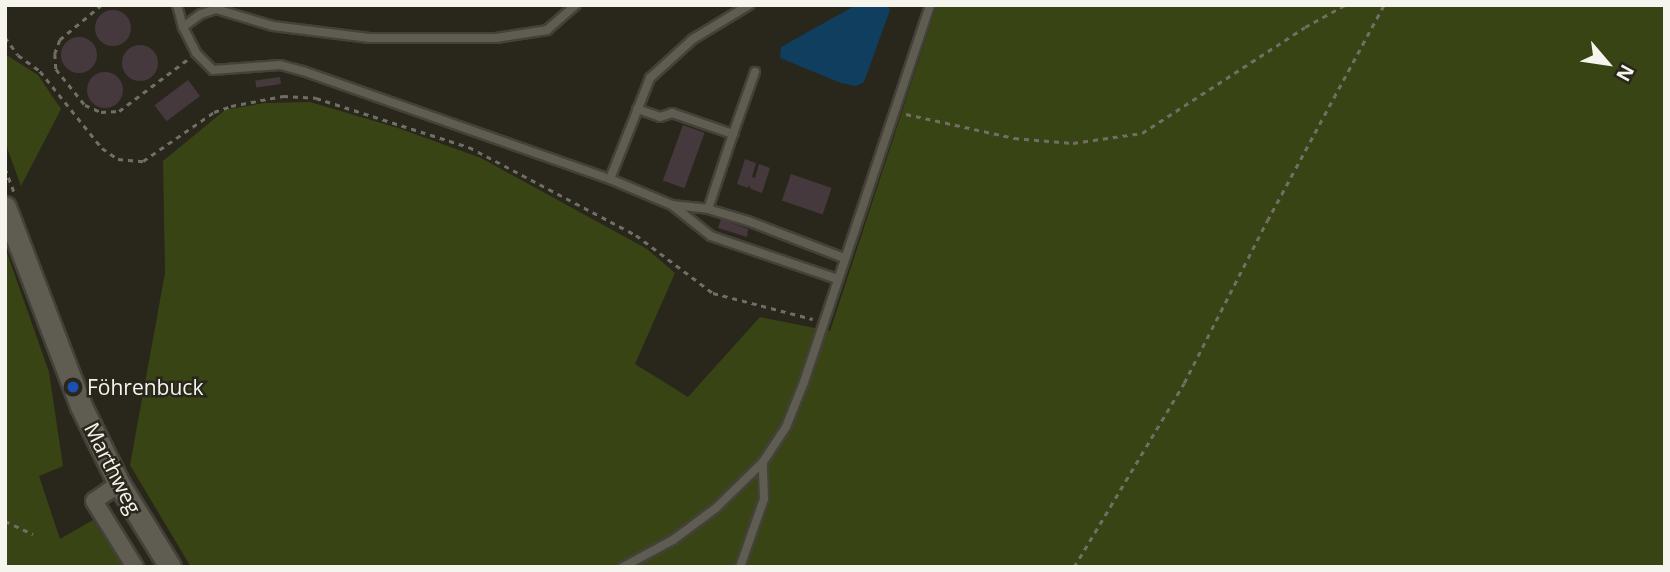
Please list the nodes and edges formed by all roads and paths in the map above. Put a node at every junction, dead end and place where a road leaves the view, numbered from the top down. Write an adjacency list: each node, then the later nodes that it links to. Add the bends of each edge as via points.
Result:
1 (102, 5): 10 (path, via 60,40 55,54 56,69 85,105 102,112 118,111)
2 (177, 5): 8 (lane)
3 (576, 5): 8 (lane, via 547,30 496,38 369,38 272,26 216,9)
4 (749, 5): 12 (lane, via 669,58 650,78)
5 (930, 5): 13 (lane)
6 (1345, 5): 13 (path, via 1142,133 1073,143 1014,138)
7 (1384, 5): 30 (path, via 1184,383)
8 (183, 27): 10 (lane)
9 (5, 37): 21 (path, via 18,55 40,71 88,132 118,159 143,161 231,106 283,96 316,98 450,140 489,157 636,235 713,293)
10 (196, 52): 15 (lane, via 213,70 280,65 303,71)
11 (755, 72): 14 (lane)
12 (636, 109): 14 (lane, via 660,117 672,113); 15 (lane)
13 (893, 111): 19 (lane)
14 (733, 134): 18 (lane)
15 (610, 179): 16 (lane)
16 (672, 205): 18 (lane); 20 (lane, via 711,236)
17 (5, 207): 23 (main road, Marthweg, via 81,406)
18 (708, 209): 19 (lane)
19 (844, 258): 20 (lane)
20 (837, 279): 21 (lane)
21 (823, 322): 22 (lane, via 786,427)
22 (763, 462): 28 (lane, via 684,532); 29 (lane, via 764,499)
23 (118, 484): 26 (street, via 94,501); 27 (main road, Marthweg)
24 (5, 521): 25 (path)
25 (33, 534)
26 (135, 567)
27 (170, 567)
28 (623, 567)
29 (740, 567)
30 (1074, 567)

